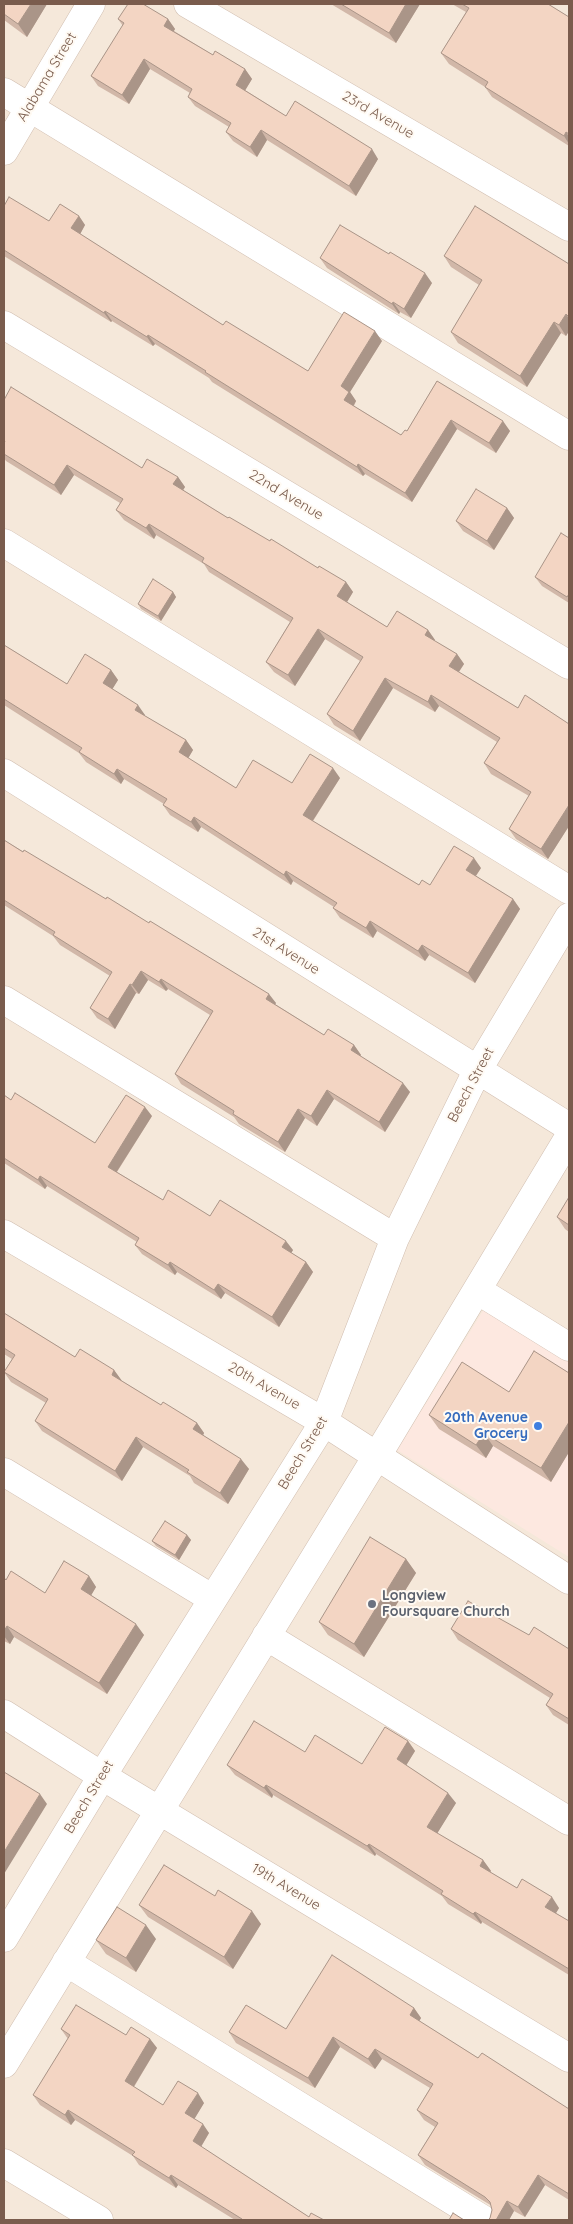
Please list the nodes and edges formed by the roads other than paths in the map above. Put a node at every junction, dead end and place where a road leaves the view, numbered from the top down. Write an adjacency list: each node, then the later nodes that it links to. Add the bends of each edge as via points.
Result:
1 (91, 4): 4 (street, Alabama Street)
2 (188, 4): 6 (street, 23rd Avenue)
3 (4, 92): 4 (street)
4 (29, 108): 5 (street, Alabama Street); 8 (street)
5 (4, 150)
6 (569, 227)
7 (4, 325): 10 (street, 22nd Avenue)
8 (569, 436)
9 (4, 543): 12 (street)
10 (569, 665)
11 (4, 773): 15 (street, 21st Avenue)
12 (569, 890)
13 (569, 917): 15 (street, Beech Street)
14 (4, 1000): 19 (street)
15 (477, 1071): 16 (street, 21st Avenue); 19 (street, Beech Street)
16 (569, 1128)
17 (569, 1137): 20 (street)
18 (4, 1234): 22 (street, 20th Avenue)
19 (395, 1238): 22 (street, Beech Street)
20 (476, 1290): 21 (street); 23 (street)
21 (569, 1347)
22 (324, 1422): 23 (street, 20th Avenue); 26 (street, Beech Street)
23 (377, 1456): 25 (street, 20th Avenue); 27 (street)
24 (4, 1472): 26 (street)
25 (569, 1580)
26 (213, 1599): 29 (street, Beech Street)
27 (266, 1636): 30 (street); 31 (street)
28 (4, 1714): 29 (street, 19th Avenue)
29 (102, 1776): 30 (street, 19th Avenue); 32 (street, Beech Street)
30 (159, 1810): 33 (street); 34 (street, 19th Avenue)
31 (569, 1821)
32 (5, 1931)
33 (66, 1962): 35 (street); 38 (street)
34 (569, 2058)
35 (4, 2064)
36 (4, 2163): 37 (street)
37 (99, 2220)
38 (484, 2220)

